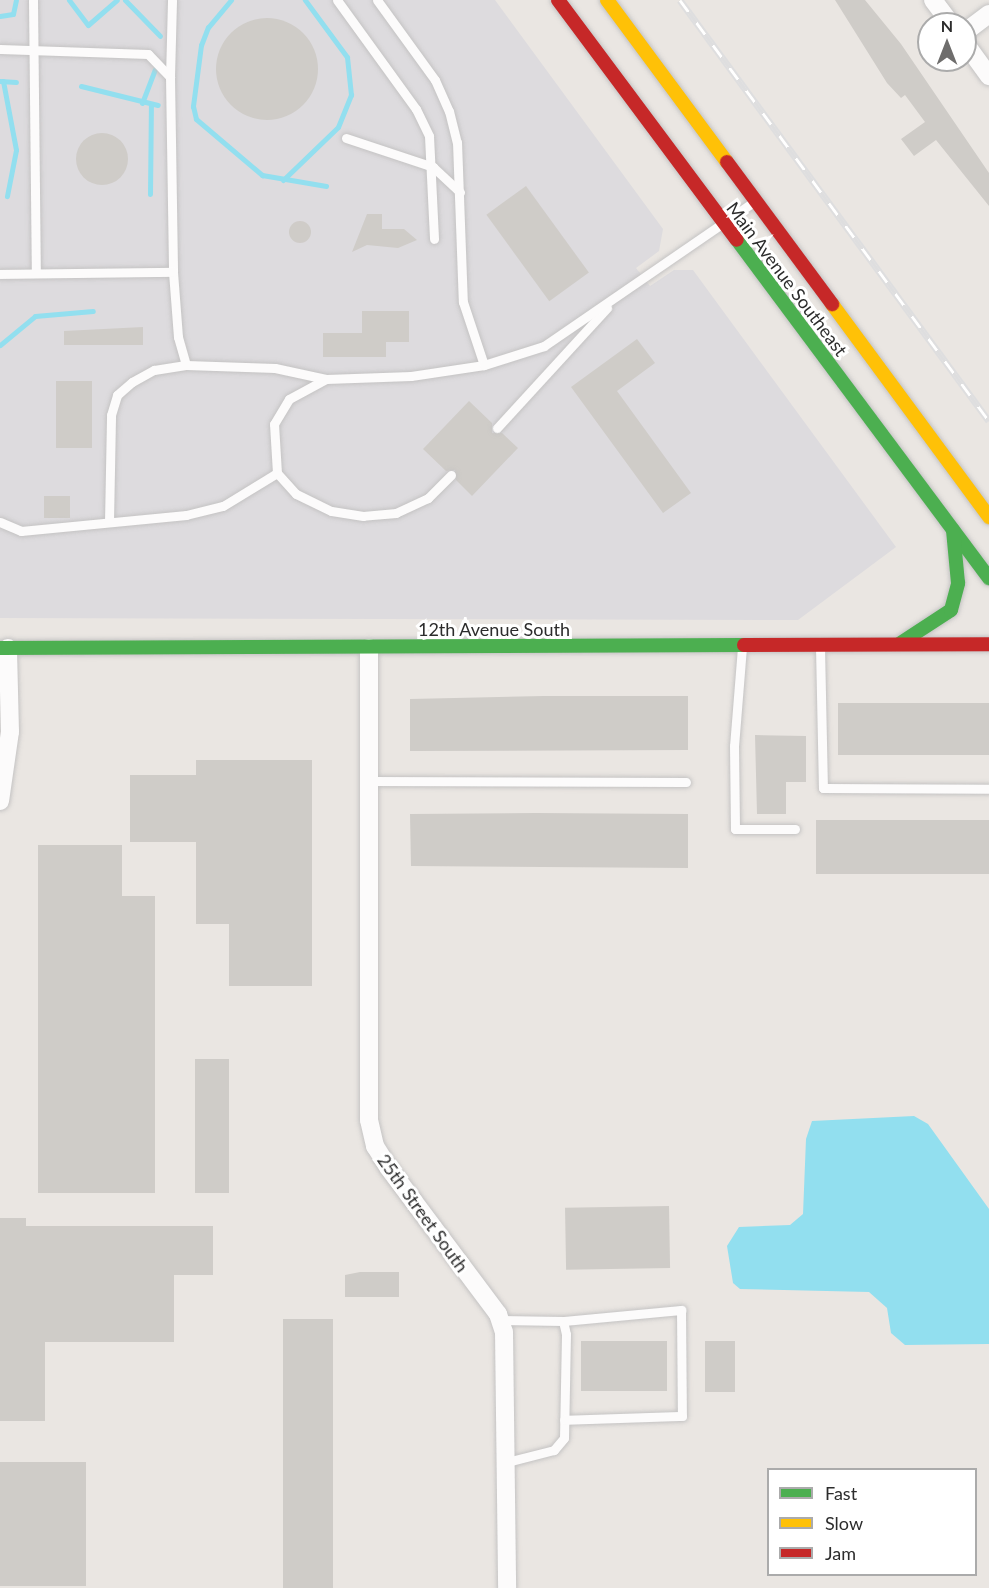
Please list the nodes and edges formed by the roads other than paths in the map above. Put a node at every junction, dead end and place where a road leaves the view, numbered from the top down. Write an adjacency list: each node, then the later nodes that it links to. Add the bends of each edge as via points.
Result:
1 (33, 0): 8 (lane)
2 (172, 0): 11 (lane)
3 (337, 0): 13 (lane, via 416,109 429,136)
4 (377, 0): 14 (lane, via 430,73 449,111 457,142)
5 (558, 0): 16 (main road, Main Avenue Southeast)
6 (607, 0): 15 (main road, Main Avenue Southeast)
7 (0, 49): 8 (lane)
8 (33, 49): 11 (lane, via 148,54); 19 (lane)
9 (977, 60): 10 (street)
10 (989, 76)
11 (170, 77): 18 (lane)
12 (346, 138): 13 (lane)
13 (433, 167): 14 (lane); 17 (lane)
14 (460, 192): 23 (lane, via 463,302)
15 (754, 201): 16 (lane); 28 (main road, Main Avenue Southeast)
16 (723, 223): 21 (lane); 31 (main road, Main Avenue Southeast)
17 (434, 239)
18 (172, 272): 19 (lane); 22 (lane, via 178,337)
19 (36, 273): 20 (lane)
20 (0, 274)
21 (615, 299): 23 (lane, via 543,346); 25 (lane)
22 (186, 365): 24 (lane, via 275,368); 30 (lane, via 154,370 117,395 111,415)
23 (484, 365): 24 (lane, via 411,376)
24 (326, 379): 26 (lane, via 289,399 274,424)
25 (497, 428)
26 (277, 473): 27 (lane, via 296,494 331,511 363,516 396,513 428,498); 30 (lane, via 224,506)
27 (451, 475)
28 (989, 517)
29 (0, 522): 33 (lane)
30 (108, 522): 33 (lane)
31 (952, 530): 34 (main road, Main Avenue Southeast); 35 (main road, via 958,583 951,610)
32 (0, 531): 33 (lane)
33 (21, 531)
34 (989, 579)
35 (899, 644): 36 (main road, 12th Avenue South); 38 (main road, 12th Avenue South)
36 (989, 644)
37 (742, 645): 38 (main road, 12th Avenue South); 40 (main road, 12th Avenue South); 45 (lane, via 734,746 735,829)
38 (820, 645): 43 (lane, via 823,788)
39 (4, 648): 40 (main road, 12th Avenue South); 44 (street, via 10,732)
40 (369, 648): 41 (street, 25th Street South)
41 (369, 782): 42 (lane); 46 (street, 25th Street South, via 369,1120 375,1146)
42 (686, 782)
43 (989, 789)
44 (0, 801)
45 (795, 829)
46 (500, 1320): 47 (lane); 49 (street, 25th Street South, via 507,1351)
47 (563, 1321): 48 (lane); 48 (lane, via 681,1310 682,1416)
48 (564, 1420): 49 (lane, via 564,1438 554,1450)
49 (507, 1462): 50 (street, 25th Street South)
50 (507, 1588)

